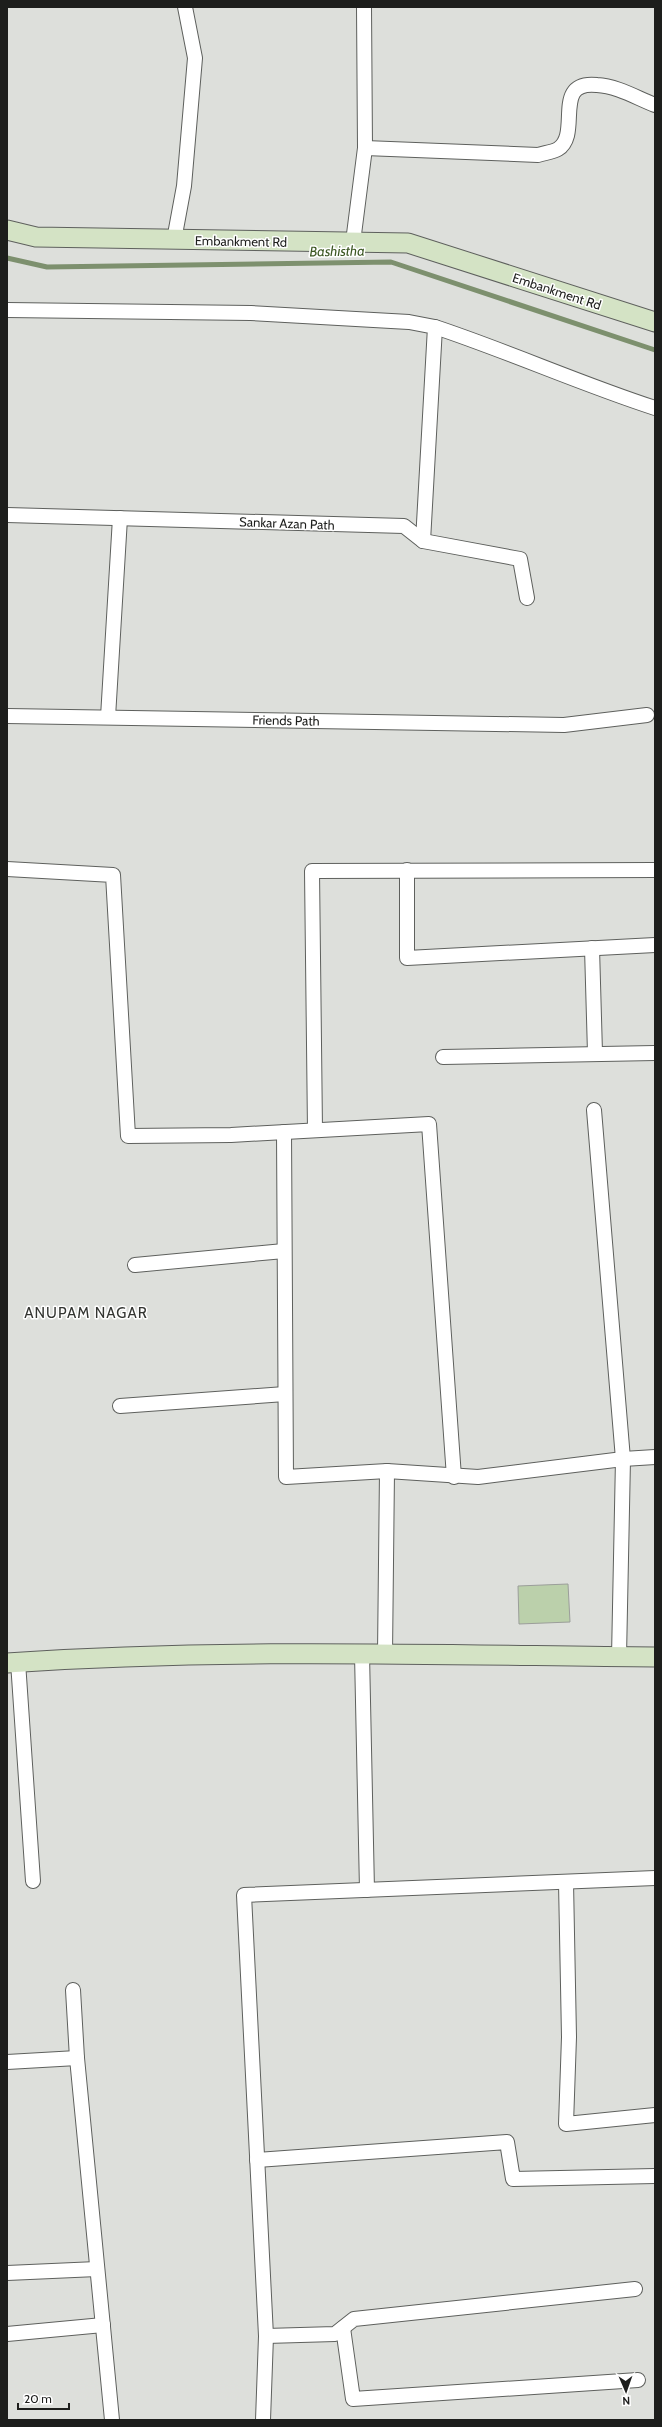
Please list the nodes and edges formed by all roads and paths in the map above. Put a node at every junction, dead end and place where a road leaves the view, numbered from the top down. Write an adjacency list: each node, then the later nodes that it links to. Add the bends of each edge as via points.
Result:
1 (185, 7): 6 (street, via 195,58 184,186)
2 (364, 7): 4 (street)
3 (655, 105): 4 (street, via 597,84 585,85 573,94 569,105 566,141 558,149 538,155)
4 (365, 148): 7 (street)
5 (7, 230): 6 (street, Embankment Rd, via 36,237)
6 (174, 240): 7 (street, Embankment Rd)
7 (352, 242): 9 (street, Embankment Rd, via 408,243)
8 (7, 310): 10 (street, via 251,314 409,322)
9 (655, 322)
10 (435, 327): 11 (street); 14 (street)
11 (655, 408)
12 (7, 515): 13 (street, Sankar Azan Path)
13 (120, 518): 14 (street, Sankar Azan Path, via 404,526); 18 (street)
14 (423, 540): 15 (street, Sankar Azan Path, via 520,559)
15 (527, 598)
16 (647, 715): 18 (street, Friends Path, via 564,725)
17 (7, 716): 18 (street, Friends Path)
18 (108, 718)
19 (7, 869): 29 (street, via 113,875 128,1136)
20 (407, 870): 21 (street); 23 (street, via 407,958); 28 (street, via 312,870)
21 (655, 870)
22 (655, 945): 23 (street)
23 (592, 948): 24 (street)
24 (595, 1053): 25 (street); 26 (street)
25 (655, 1053)
26 (443, 1057)
27 (594, 1110): 35 (street)
28 (315, 1130): 29 (street); 37 (street, via 429,1124)
29 (284, 1132): 30 (street)
30 (284, 1251): 31 (street); 32 (street)
31 (136, 1265)
32 (285, 1394): 33 (street); 36 (street, via 286,1477)
33 (120, 1406)
34 (655, 1457): 35 (street)
35 (623, 1459): 37 (street, via 478,1477); 40 (street)
36 (387, 1471): 37 (street); 39 (street)
37 (454, 1477)
38 (362, 1654): 39 (street); 42 (street, via 76,1659); 46 (street)
39 (385, 1654): 40 (street)
40 (619, 1657): 41 (street)
41 (655, 1657)
42 (13, 1663): 44 (street)
43 (655, 1878): 45 (street)
44 (33, 1881)
45 (566, 1882): 46 (street); 50 (street, via 569,2037 566,2124)
46 (367, 1890): 51 (street, via 244,1895)
47 (73, 1990): 48 (street)
48 (77, 2058): 49 (street); 53 (street)
49 (7, 2062)
50 (655, 2115)
51 (257, 2160): 52 (street, via 507,2142 513,2179); 59 (street)
52 (655, 2176)
53 (97, 2269): 54 (street); 56 (street)
54 (7, 2273)
55 (635, 2289): 57 (street, via 354,2319)
56 (103, 2326): 58 (street); 61 (street)
57 (343, 2328): 59 (street, via 335,2334); 60 (street, via 353,2399)
58 (7, 2334)
59 (266, 2336): 62 (street)
60 (638, 2380)
61 (112, 2420)
62 (263, 2420)

